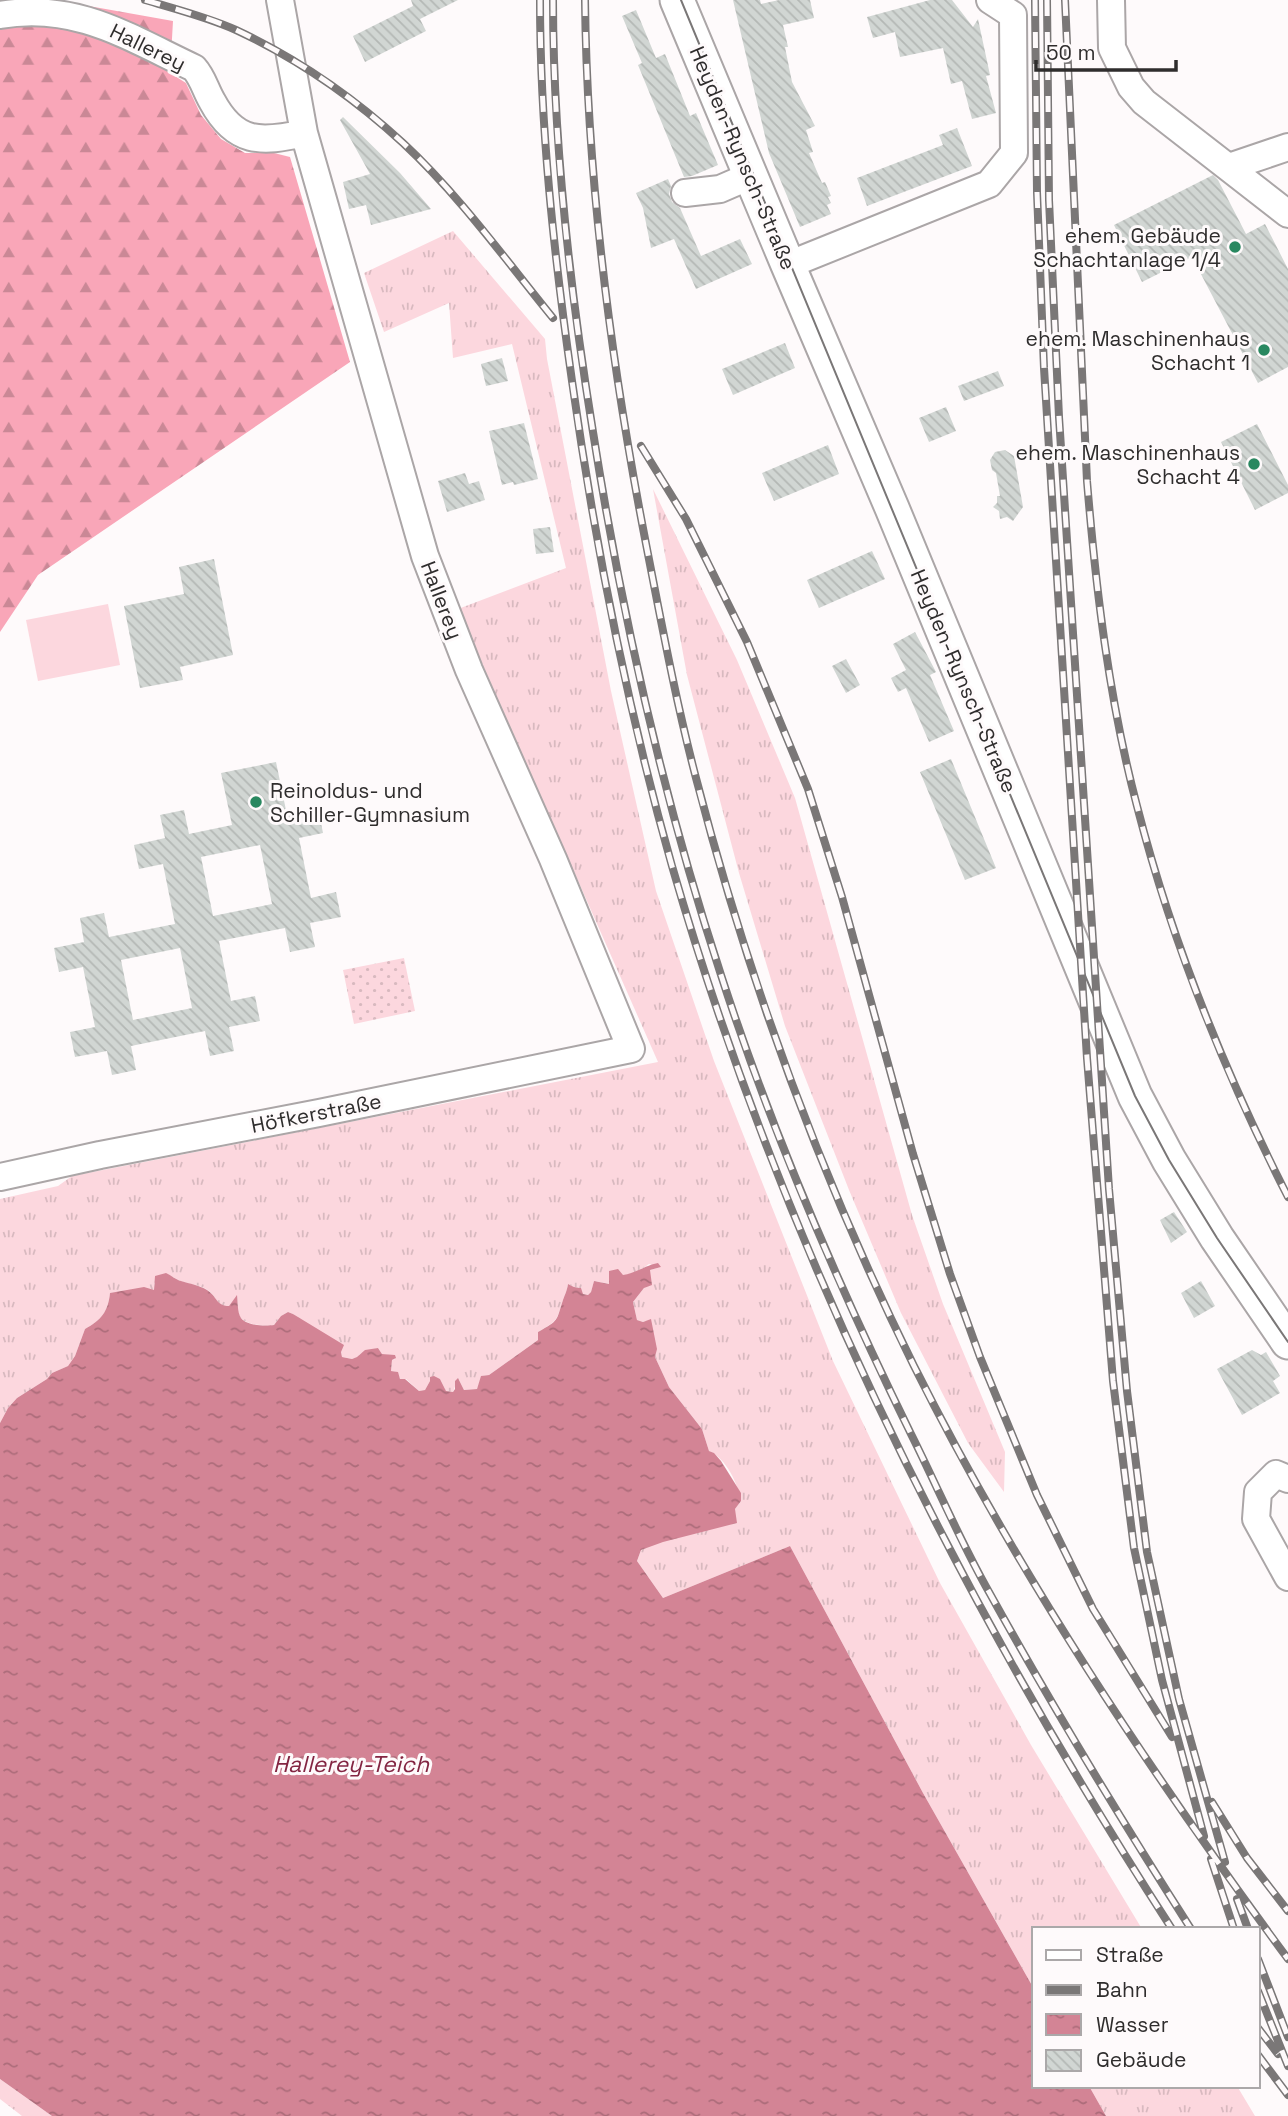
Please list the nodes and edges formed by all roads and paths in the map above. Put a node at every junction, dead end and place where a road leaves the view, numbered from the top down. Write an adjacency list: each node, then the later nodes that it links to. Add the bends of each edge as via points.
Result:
1 (280, 0): 6 (street, Hallerey)
2 (677, 0): 9 (main road, Heyden-Rynsch-Straße)
3 (1111, 0): 8 (street, via 1112,48 1131,87)
4 (997, 5): 12 (street, via 1013,15 1014,153 989,184)
5 (0, 15): 6 (street, Hallerey, via 45,11 96,22 194,68 224,122 243,135 276,139)
6 (304, 133): 13 (street, Hallerey, via 442,604)
7 (1288, 147): 8 (street)
8 (1229, 167): 11 (street)
9 (750, 176): 10 (street, via 720,189); 12 (main road, Heyden-Rynsch-Straße)
10 (685, 193)
11 (1288, 214)
12 (788, 265): 15 (main road, Heyden-Rynsch-Straße, via 1136,1096 1217,1238)
13 (631, 1049): 14 (street, Höfkerstraße)
14 (0, 1177)
15 (1288, 1342)
16 (1288, 1479): 17 (street, via 1276,1474 1258,1492 1256,1519)
17 (1288, 1577)

